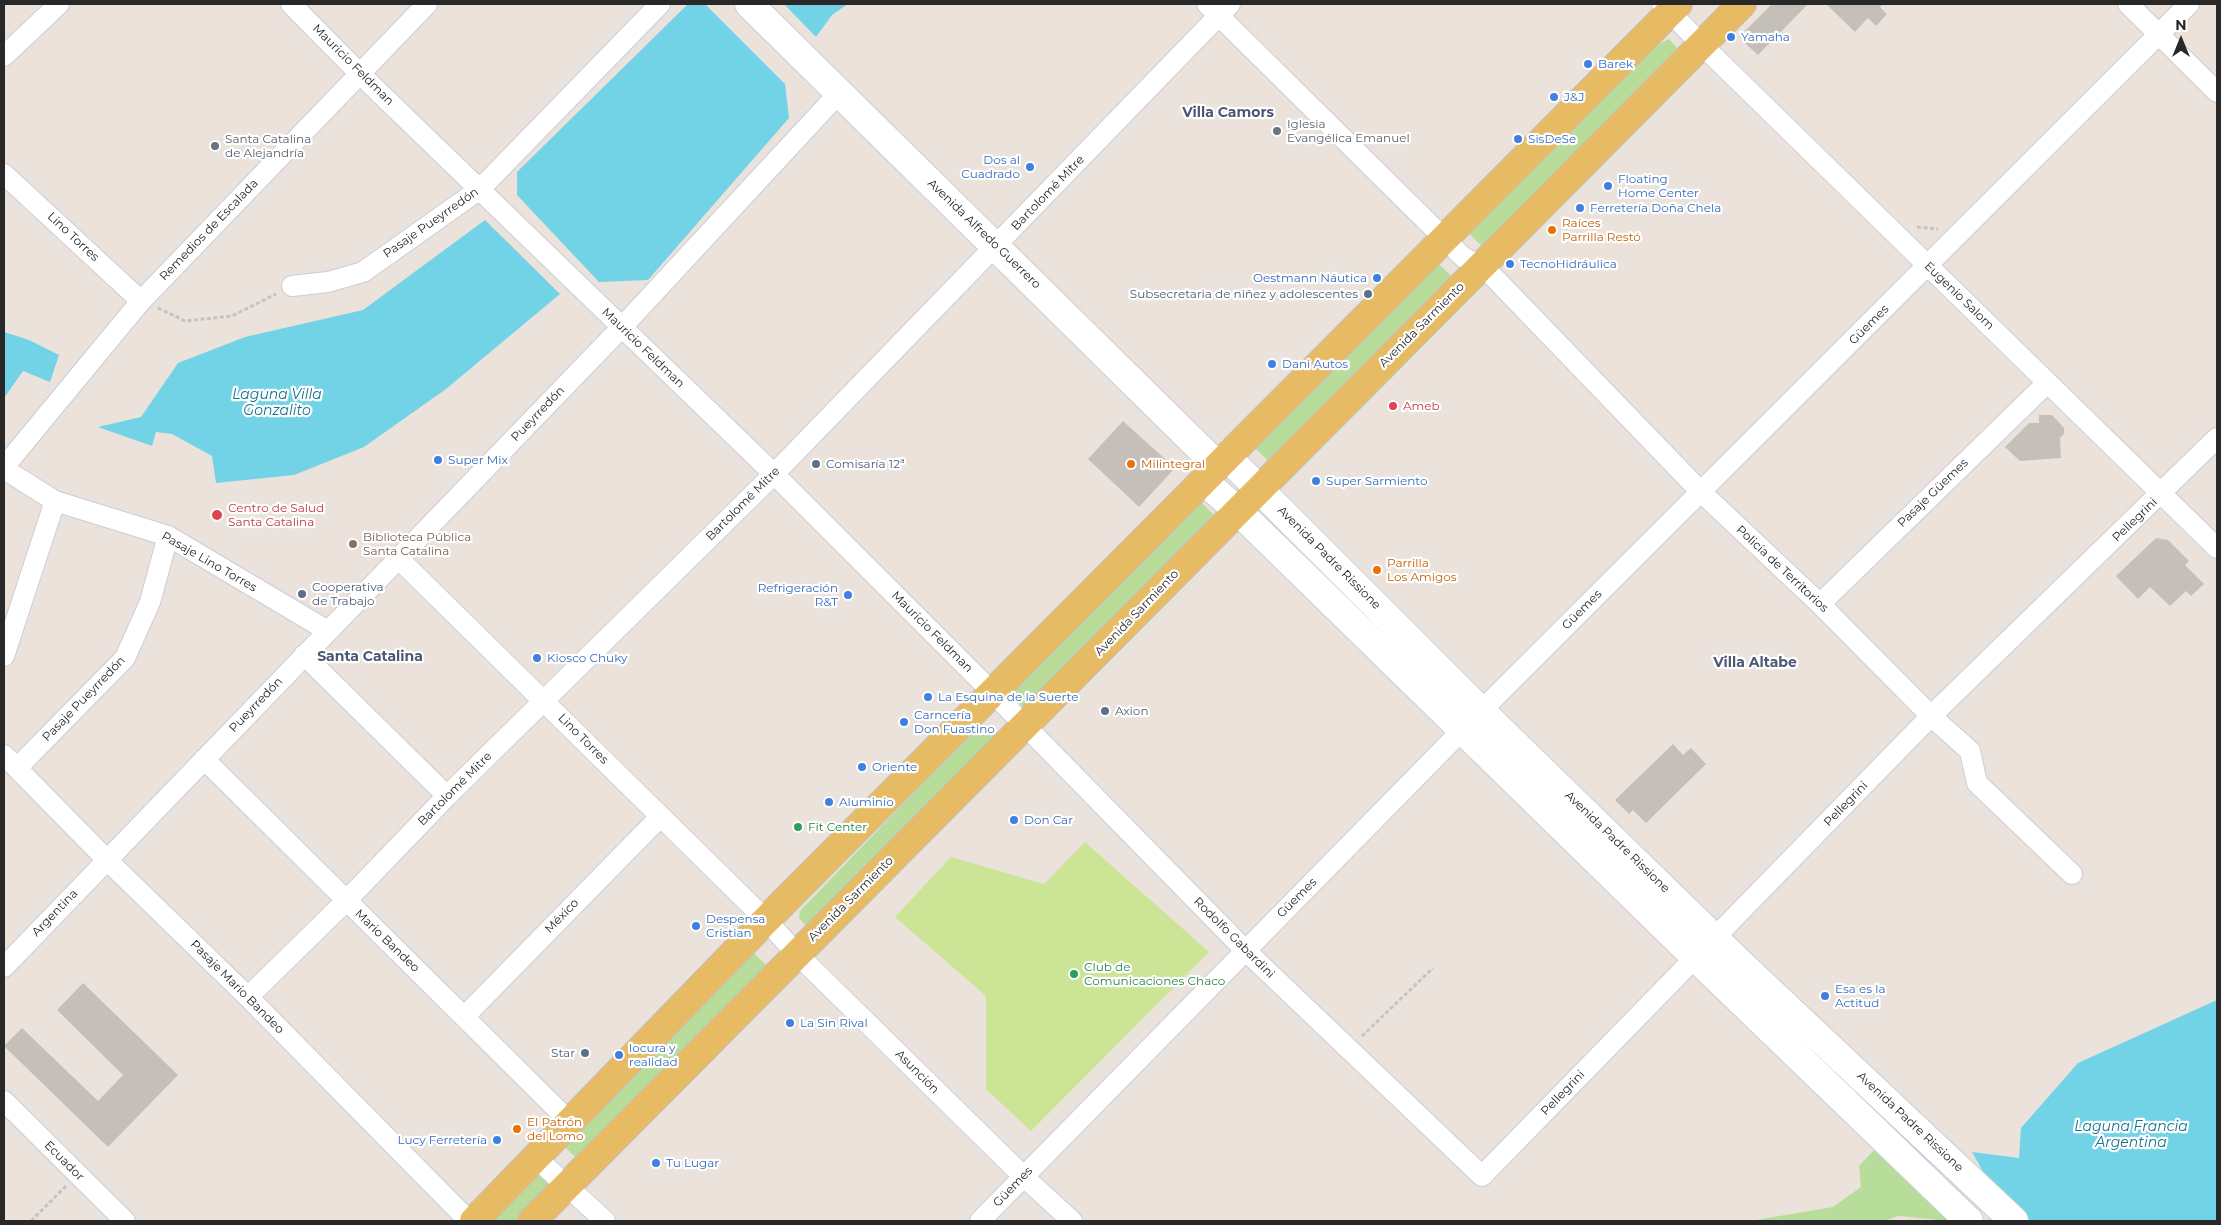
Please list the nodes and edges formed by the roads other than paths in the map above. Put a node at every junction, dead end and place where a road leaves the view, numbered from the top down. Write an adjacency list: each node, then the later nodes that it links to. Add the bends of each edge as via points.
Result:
1 (58, 4): 13 (street)
2 (291, 4): 14 (street, Mauricio Feldman)
3 (427, 4): 14 (street, Remedios de Escalada)
4 (660, 4): 18 (street, Pasaje Pueyrredón)
5 (749, 4): 16 (main road, Avenida Alfredo Guerrero)
6 (1742, 4): 12 (main road, Avenida Sarmiento)
7 (2128, 4): 11 (street)
8 (2189, 4): 11 (street, Güemes)
9 (1670, 6): 12 (street, Eugenio Salom); 19 (main road)
10 (1219, 8): 19 (street, Policía de Territorios); 20 (street, Bartolomé Mitre)
11 (2158, 34): 15 (street); 22 (street, Güemes)
12 (1701, 44): 21 (main road, Avenida Sarmiento); 22 (street, Eugenio Salom)
13 (4, 56)
14 (359, 73): 18 (street, Mauricio Feldman); 24 (street, Remedios de Escalada)
15 (2217, 92)
16 (840, 93): 20 (main road, Avenida Alfredo Guerrero); 25 (street, Pueyrredón)
17 (4, 174): 24 (street, Lino Torres)
18 (480, 189): 23 (street, Pasaje Pueyrredón, via 363,272 328,282); 25 (street, Mauricio Feldman)
19 (1444, 239): 21 (street, Policía de Territorios, via 1464,258); 29 (main road)
20 (997, 246): 29 (main road, Avenida Alfredo Guerrero); 30 (street, Bartolomé Mitre)
21 (1482, 265): 31 (main road, Avenida Sarmiento); 32 (street, Policía de Territorios)
22 (1928, 266): 26 (street, Eugenio Salom); 32 (street, Güemes)
23 (292, 286)
24 (141, 300): 28 (street, Remedios de Escalada)
25 (622, 327): 30 (street, Mauricio Feldman); 38 (street, Pueyrredón)
26 (2047, 383): 33 (street, Eugenio Salom); 39 (street, Pasaje Güemes)
27 (2217, 438): 33 (street, Pellegrini)
28 (4, 468): 34 (street, Pasaje Lino Torres)
29 (1216, 468): 31 (main road, Avenida Padre Rissione); 35 (main road); 43 (main road)
30 (774, 474): 43 (street, Mauricio Feldman); 44 (street, Bartolomé Mitre)
31 (1259, 488): 35 (main road, Avenida Sarmiento); 45 (main road, Avenida Padre Rissione)
32 (1701, 492): 39 (street, Policía de Territorios); 45 (street, Güemes)
33 (2162, 494): 37 (street, Eugenio Salom); 46 (street, Pellegrini)
34 (55, 501): 36 (street, Pasaje Lino Torres); 42 (street)
35 (1238, 511): 47 (main road, Avenida Sarmiento); 48 (main road)
36 (168, 536): 40 (street, Pasaje Lino Torres); 50 (street, Pasaje Pueyrredón, via 150,602 125,658)
37 (2217, 548)
38 (399, 559): 40 (street, Pueyrredón); 44 (street, Lino Torres)
39 (1820, 604): 46 (street, Policía de Territorios)
40 (328, 631): 41 (street, Pueyrredón)
41 (304, 655): 49 (street, Pueyrredón); 51 (street)
42 (4, 656)
43 (993, 693): 47 (street, Rodolfo Gabardini); 56 (main road)
44 (544, 700): 51 (street, Bartolomé Mitre); 52 (street, Lino Torres)
45 (1480, 711): 48 (street, Güemes); 57 (main road, Avenida Padre Rissione)
46 (1931, 716): 54 (street, Policía de Territorios, via 1970,751 1977,783); 57 (street, Pellegrini)
47 (1025, 727): 58 (street, Rodolfo Gabardini); 59 (main road, Avenida Sarmiento)
48 (1462, 731): 58 (street, Güemes); 60 (main road)
49 (204, 759): 53 (street, Pueyrredón); 55 (street, Mario Bandeo)
50 (10, 761): 53 (street, Pasaje Mario Bandeo)
51 (447, 796): 55 (street, Bartolomé Mitre)
52 (660, 817): 56 (street, Lino Torres); 63 (street, México)
53 (107, 860): 61 (street, Argentina); 62 (street, Pasaje Mario Bandeo)
54 (2072, 874)
55 (346, 901): 62 (street, Bartolomé Mitre); 63 (street, Mario Bandeo)
56 (766, 920): 59 (street, Asunción); 65 (main road)
57 (1716, 938): 60 (street, Pellegrini); 70 (main road, Avenida Padre Rissione)
58 (1245, 950): 67 (street, Güemes); 68 (street, Rodolfo Gabardini)
59 (796, 953): 67 (street, Asunción); 69 (main road, Avenida Sarmiento)
60 (1696, 958): 68 (street, Pellegrini); 78 (main road)
61 (6, 959)
62 (248, 996): 72 (street, Pasaje Mario Bandeo)
63 (465, 1016): 65 (street, Mario Bandeo)
64 (4, 1100): 71 (street, Ecuador)
65 (570, 1122): 66 (main road)
66 (536, 1157): 69 (street); 73 (main road)
67 (1023, 1176): 76 (street, Güemes); 77 (street, Asunción)
68 (1482, 1176)
69 (567, 1185): 74 (main road, Avenida Sarmiento); 75 (street)
70 (2007, 1214)
71 (125, 1221)
72 (469, 1221)
73 (474, 1221)
74 (532, 1221)
75 (605, 1221)
76 (980, 1221)
77 (1072, 1221)
78 (1969, 1221)

